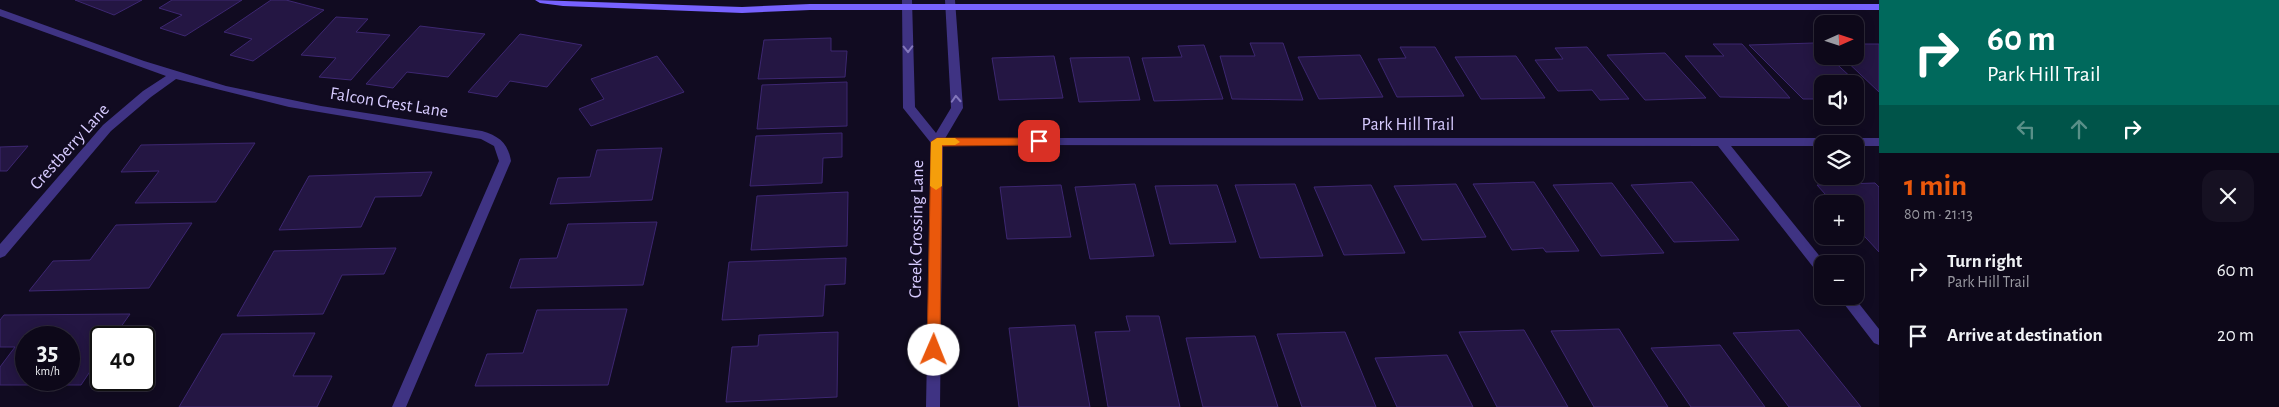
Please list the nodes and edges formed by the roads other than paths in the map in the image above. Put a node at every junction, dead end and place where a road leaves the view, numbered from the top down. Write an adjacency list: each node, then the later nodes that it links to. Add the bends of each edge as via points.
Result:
1 (540, 0): 2 (main road, via 742,10)
2 (907, 4): 3 (main road); 7 (street, Creek Crossing Lane, one-way to 7, via 909,108)
3 (950, 4): 4 (main road); 7 (street, Creek Crossing Lane, one-way to 3, via 957,108)
4 (1879, 7)
5 (0, 12): 6 (street, Falcon Crest Lane)
6 (174, 75): 10 (street, Crestberry Lane, via 107,128); 14 (street, Falcon Crest Lane, via 307,108 482,135 500,144 504,161)
7 (937, 142): 8 (street, Park Hill Trail); 15 (street, Creek Crossing Lane)
8 (1722, 142): 9 (street, Park Hill Trail); 11 (street)
9 (1879, 142)
10 (0, 253)
11 (1814, 258)
12 (1852, 305): 13 (street)
13 (1879, 339)
14 (399, 407)
15 (933, 407)

